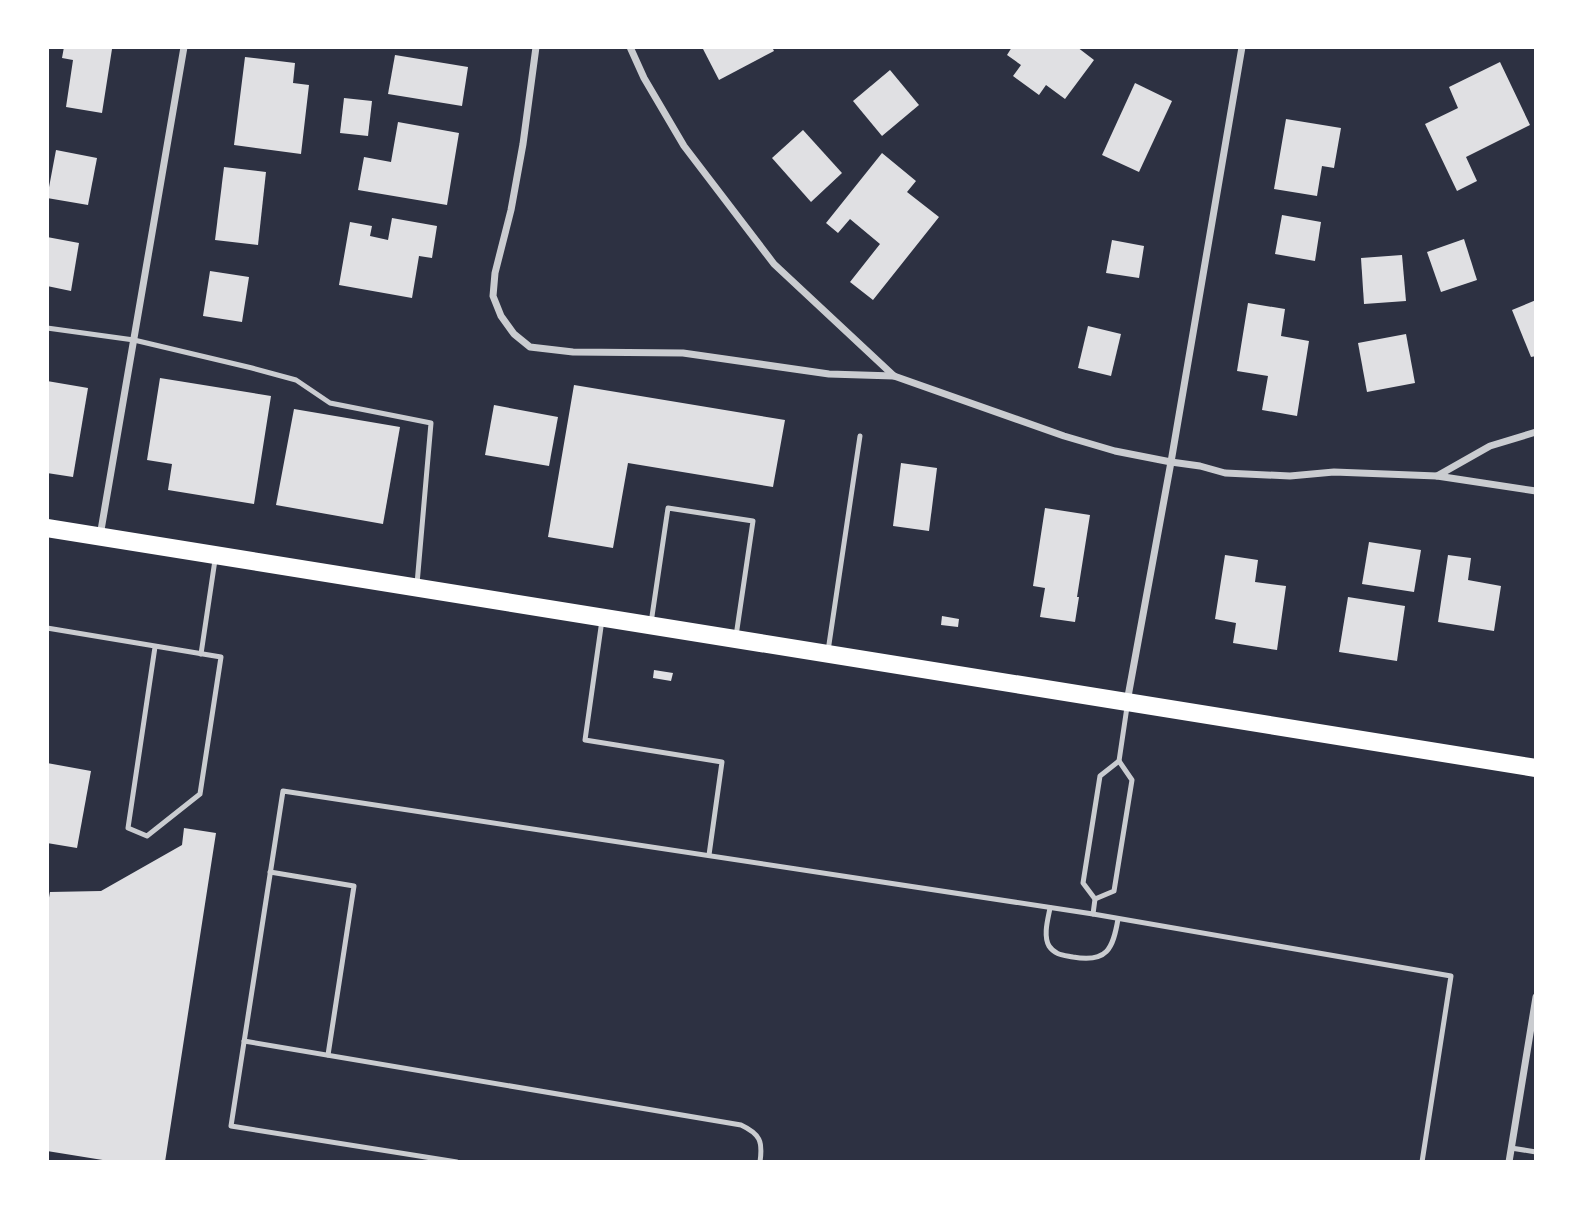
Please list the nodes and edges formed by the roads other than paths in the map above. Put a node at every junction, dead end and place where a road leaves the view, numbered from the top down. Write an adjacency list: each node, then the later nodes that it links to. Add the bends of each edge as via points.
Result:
1 (184, 47): 6 (street)
2 (536, 47): 7 (street, via 493,296 514,334 530,347 573,352 683,352 829,374)
3 (630, 47): 7 (street, via 684,146 774,264)
4 (1242, 47): 10 (street)
5 (47, 328): 6 (lane)
6 (134, 340): 14 (street); 16 (lane, via 296,380 330,403 431,423)
7 (894, 376): 10 (street, via 1064,436)
8 (1536, 432): 11 (street, via 1490,446)
9 (860, 436): 23 (lane)
10 (1171, 462): 11 (street, via 1225,473 1277,476 1334,472); 24 (street)
11 (1437, 476): 12 (street)
12 (1536, 491)
13 (47, 528): 14 (main road)
14 (100, 537): 15 (main road)
15 (216, 555): 16 (main road); 22 (lane)
16 (417, 588): 17 (main road)
17 (603, 618): 18 (main road); 27 (lane, via 585,740 722,762)
18 (650, 626): 20 (main road); 20 (lane, via 668,508 753,521)
19 (47, 628): 21 (lane)
20 (735, 639): 23 (main road)
21 (155, 647): 22 (lane); 22 (lane, via 128,828 147,836 200,794 221,657)
22 (201, 653)
23 (828, 654): 24 (main road)
24 (1127, 703): 25 (lane); 26 (main road)
25 (1119, 761): 29 (lane, via 1100,776 1083,883); 29 (lane, via 1132,779 1114,891)
26 (1536, 768)
27 (709, 855): 28 (lane, via 283,791); 30 (lane)
28 (270, 872): 34 (lane); 35 (lane, via 354,886)
29 (1095, 899): 31 (lane)
30 (1050, 908): 31 (lane); 32 (lane, via 1049,945 1058,955 1087,960 1106,953)
31 (1093, 914): 32 (lane)
32 (1118, 919): 40 (lane, via 1451,976)
33 (1536, 997): 36 (street)
34 (244, 1041): 35 (lane); 38 (lane, via 231,1126)
35 (328, 1055): 39 (lane, via 741,1125 754,1131 762,1148)
36 (1511, 1148): 37 (lane); 41 (street)
37 (1536, 1152)
38 (457, 1162)
39 (760, 1162)
40 (1422, 1162)
41 (1509, 1162)

